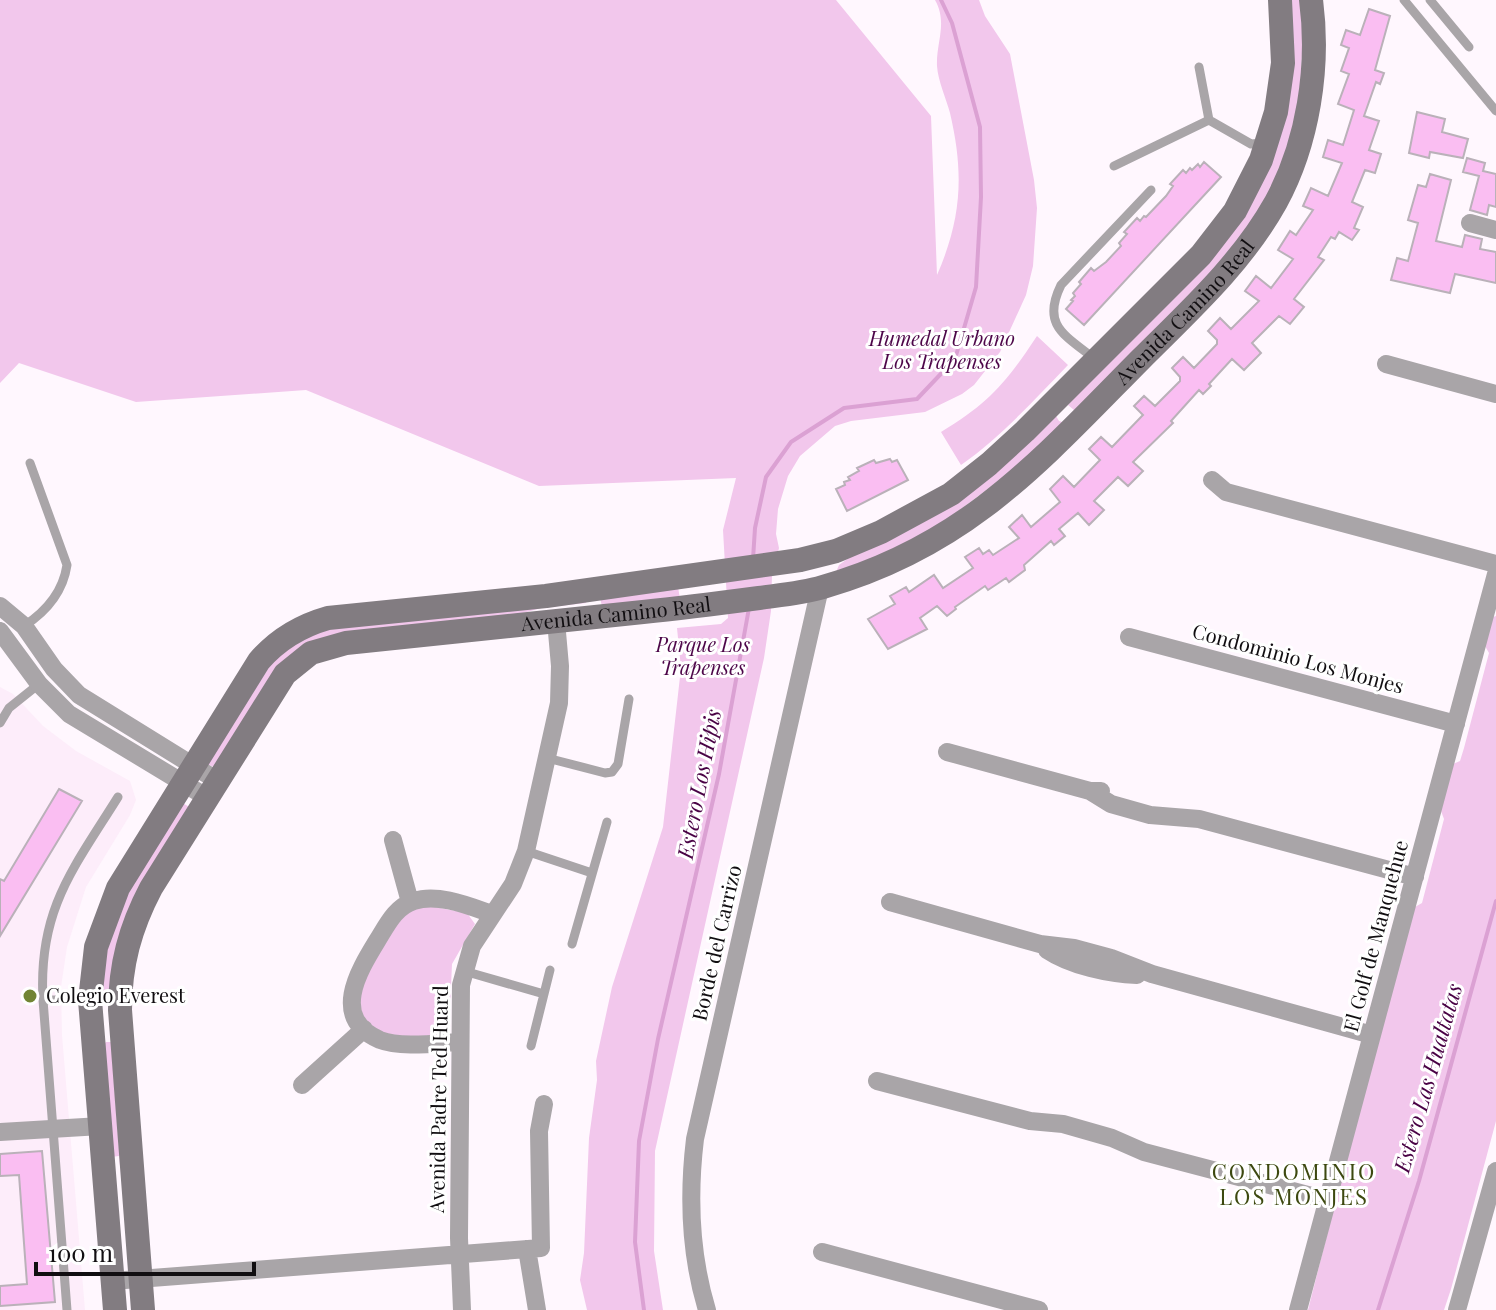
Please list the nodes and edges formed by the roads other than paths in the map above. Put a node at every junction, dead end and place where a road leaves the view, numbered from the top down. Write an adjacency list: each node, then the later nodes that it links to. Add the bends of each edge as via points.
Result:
1 (1280, 0): 9 (main road, Avenida Camino Real, via 1281,78)
2 (1311, 0): 18 (main road, Avenida Camino Real, via 1310,94 1277,200 1212,288)
3 (1404, 0): 7 (lane)
4 (1430, 0): 5 (lane)
5 (1469, 47)
6 (1199, 67): 8 (lane)
7 (1496, 111)
8 (1209, 120): 9 (lane, via 1251,144); 10 (lane)
9 (1267, 143): 14 (main road, Avenida Camino Real, via 1224,227)
10 (1114, 166)
11 (1151, 190): 14 (lane, via 1056,295 1054,323)
12 (1470, 223): 13 (street)
13 (1496, 230)
14 (1096, 360): 17 (main road, Avenida Camino Real)
15 (1386, 364): 16 (street)
16 (1496, 394)
17 (1059, 397): 18 (main road, via 1064,412); 21 (main road, Avenida Camino Real, via 951,494)
18 (1081, 420): 24 (main road, Avenida Camino Real, via 967,521 907,556)
19 (30, 463): 28 (lane, via 67,565 56,596)
20 (1212, 480): 22 (street, via 1226,492)
21 (846, 547): 24 (main road); 25 (main road, Avenida Camino Real, via 786,563)
22 (1496, 564)
23 (1496, 574): 34 (street, El Golf de Manquehue)
24 (820, 588): 27 (main road, Avenida Camino Real); 77 (street, Borde del Carrizo, via 695,1139 691,1222)
25 (593, 590): 27 (main road, via 592,605); 37 (main road, Avenida Camino Real, via 347,616 301,627 259,661)
26 (0, 606): 28 (street)
27 (568, 619): 36 (street, Avenida Padre Ted Huard); 38 (main road, Avenida Camino Real, via 346,643 311,653 277,683)
28 (24, 626): 37 (street, via 79,695)
29 (0, 631): 31 (street)
30 (1129, 637): 34 (street, Condominio Los Monjes)
31 (39, 684): 33 (lane, via 9,708); 37 (street, via 69,714)
32 (629, 699): 36 (lane, via 618,764 612,772)
33 (0, 723)
34 (1456, 724): 44 (street, El Golf de Manquehue)
35 (947, 752): 44 (street, via 1090,791 1111,804 1150,815 1179,815)
36 (547, 758): 42 (street, Avenida Padre Ted Huard)
37 (188, 774): 38 (street); 53 (main road, Avenida Camino Real, via 118,888 105,919 96,947)
38 (213, 790): 54 (main road, Avenida Camino Real, via 138,913 123,961)
39 (118, 797): 52 (lane, via 57,898 44,955)
40 (607, 822): 43 (lane)
41 (393, 840): 45 (street)
42 (526, 851): 43 (lane); 47 (street, Avenida Padre Ted Huard, via 513,884)
43 (592, 873): 48 (lane)
44 (1415, 877): 56 (street, El Golf de Manquehue)
45 (410, 902): 47 (street, via 435,899); 55 (street, via 395,913 354,982 352,1002)
46 (890, 902): 56 (street, via 1111,958)
47 (492, 914): 50 (street, Avenida Padre Ted Huard)
48 (572, 944)
49 (550, 970): 51 (lane)
50 (464, 971): 51 (lane); 57 (street, Avenida Padre Ted Huard)
51 (544, 994): 58 (lane)
52 (43, 1000): 53 (lane); 63 (lane)
53 (91, 1011): 54 (main road); 62 (main road, Avenida Camino Real)
54 (121, 1020): 70 (main road, Avenida Camino Real)
55 (364, 1029): 57 (street, via 392,1043); 60 (street)
56 (1372, 1035): 66 (street, El Golf de Manquehue)
57 (460, 1042): 69 (street, Avenida Padre Ted Huard)
58 (531, 1046)
59 (877, 1081): 66 (street, via 1030,1121 1105,1148 1144,1152)
60 (302, 1085)
61 (544, 1104): 67 (street)
62 (101, 1126): 63 (street); 71 (main road, Avenida Camino Real)
63 (54, 1129): 64 (street); 72 (lane)
64 (0, 1132)
65 (1496, 1171): 80 (street)
66 (1327, 1200): 79 (street, El Golf de Manquehue)
67 (534, 1248): 69 (street); 76 (street)
68 (822, 1252): 78 (street)
69 (460, 1254): 70 (street); 75 (street, Avenida Padre Ted Huard)
70 (141, 1279): 71 (street); 74 (main road, Avenida Camino Real)
71 (112, 1281): 73 (main road, Avenida Camino Real)
72 (67, 1310)
73 (115, 1310)
74 (143, 1310)
75 (462, 1310)
76 (537, 1310)
77 (707, 1310)
78 (1039, 1310)
79 (1298, 1310)
80 (1457, 1310)

